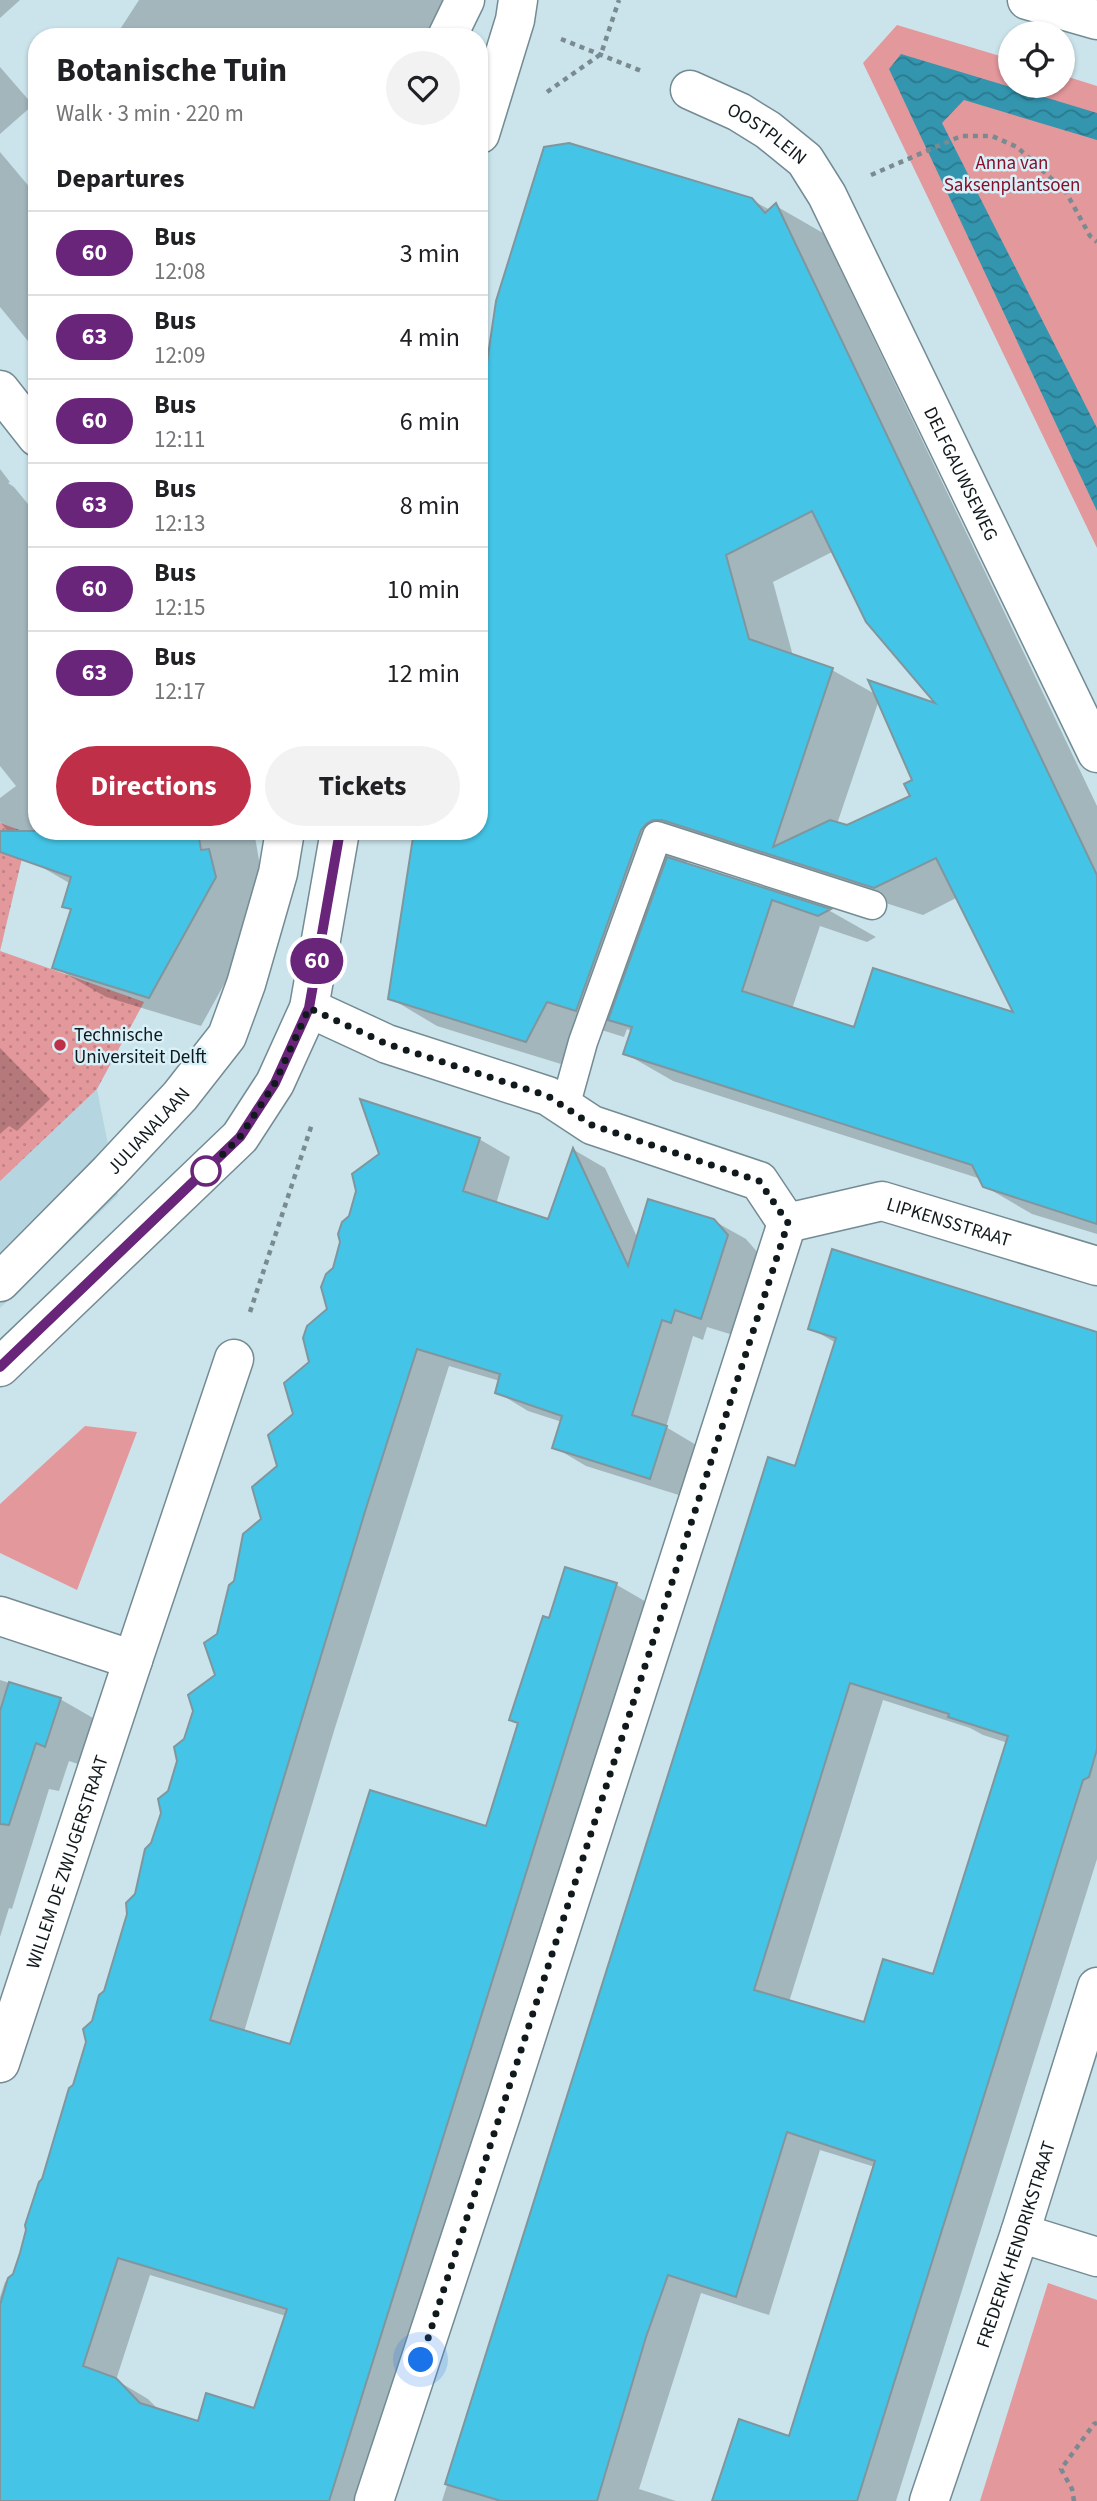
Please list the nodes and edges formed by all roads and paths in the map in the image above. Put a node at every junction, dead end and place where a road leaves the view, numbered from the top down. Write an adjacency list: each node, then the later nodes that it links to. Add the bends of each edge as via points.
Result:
1 (465, 0): 6 (street)
2 (518, 0): 9 (street)
3 (619, 0): 8 (path, via 601,54)
4 (1027, 0): 5 (street)
5 (1097, 20)
6 (451, 28)
7 (690, 90): 11 (street, OOSTPLEIN, via 768,130 805,160)
8 (546, 92)
9 (488, 108)
10 (907, 159): 12 (path, via 961,135 992,135 1017,147 1066,192)
11 (827, 195): 15 (street, DELFGAUWSEWEG)
12 (1097, 242)
13 (0, 390): 14 (street)
14 (28, 426)
15 (1097, 753)
16 (284, 840): 23 (street, JULIANALAAN, via 278,873 227,1036 171,1105)
17 (338, 840): 19 (street)
18 (872, 905): 20 (lane, via 657,836 583,1042)
19 (309, 1008): 20 (street, via 387,1044 548,1096); 25 (street, via 275,1083 240,1137)
20 (565, 1107): 21 (street, via 592,1125 759,1181)
21 (788, 1223): 22 (street, LIPKENSSTRAAT, via 882,1201); 33 (street)
22 (1097, 1266)
23 (0, 1282)
24 (234, 1359): 27 (street)
25 (0, 1367)
26 (0, 1616): 27 (street)
27 (132, 1660): 29 (street, WILLEM DE ZWIJGERSTRAAT)
28 (1097, 1987): 30 (street, FREDERIK HENDRIKSTRAAT)
29 (0, 2063)
30 (1020, 2232): 31 (street); 34 (street, FREDERIK HENDRIKSTRAAT)
31 (1097, 2257)
32 (1097, 2423): 35 (path, via 1061,2469)
33 (374, 2501)
34 (929, 2501)
35 (1074, 2501)

